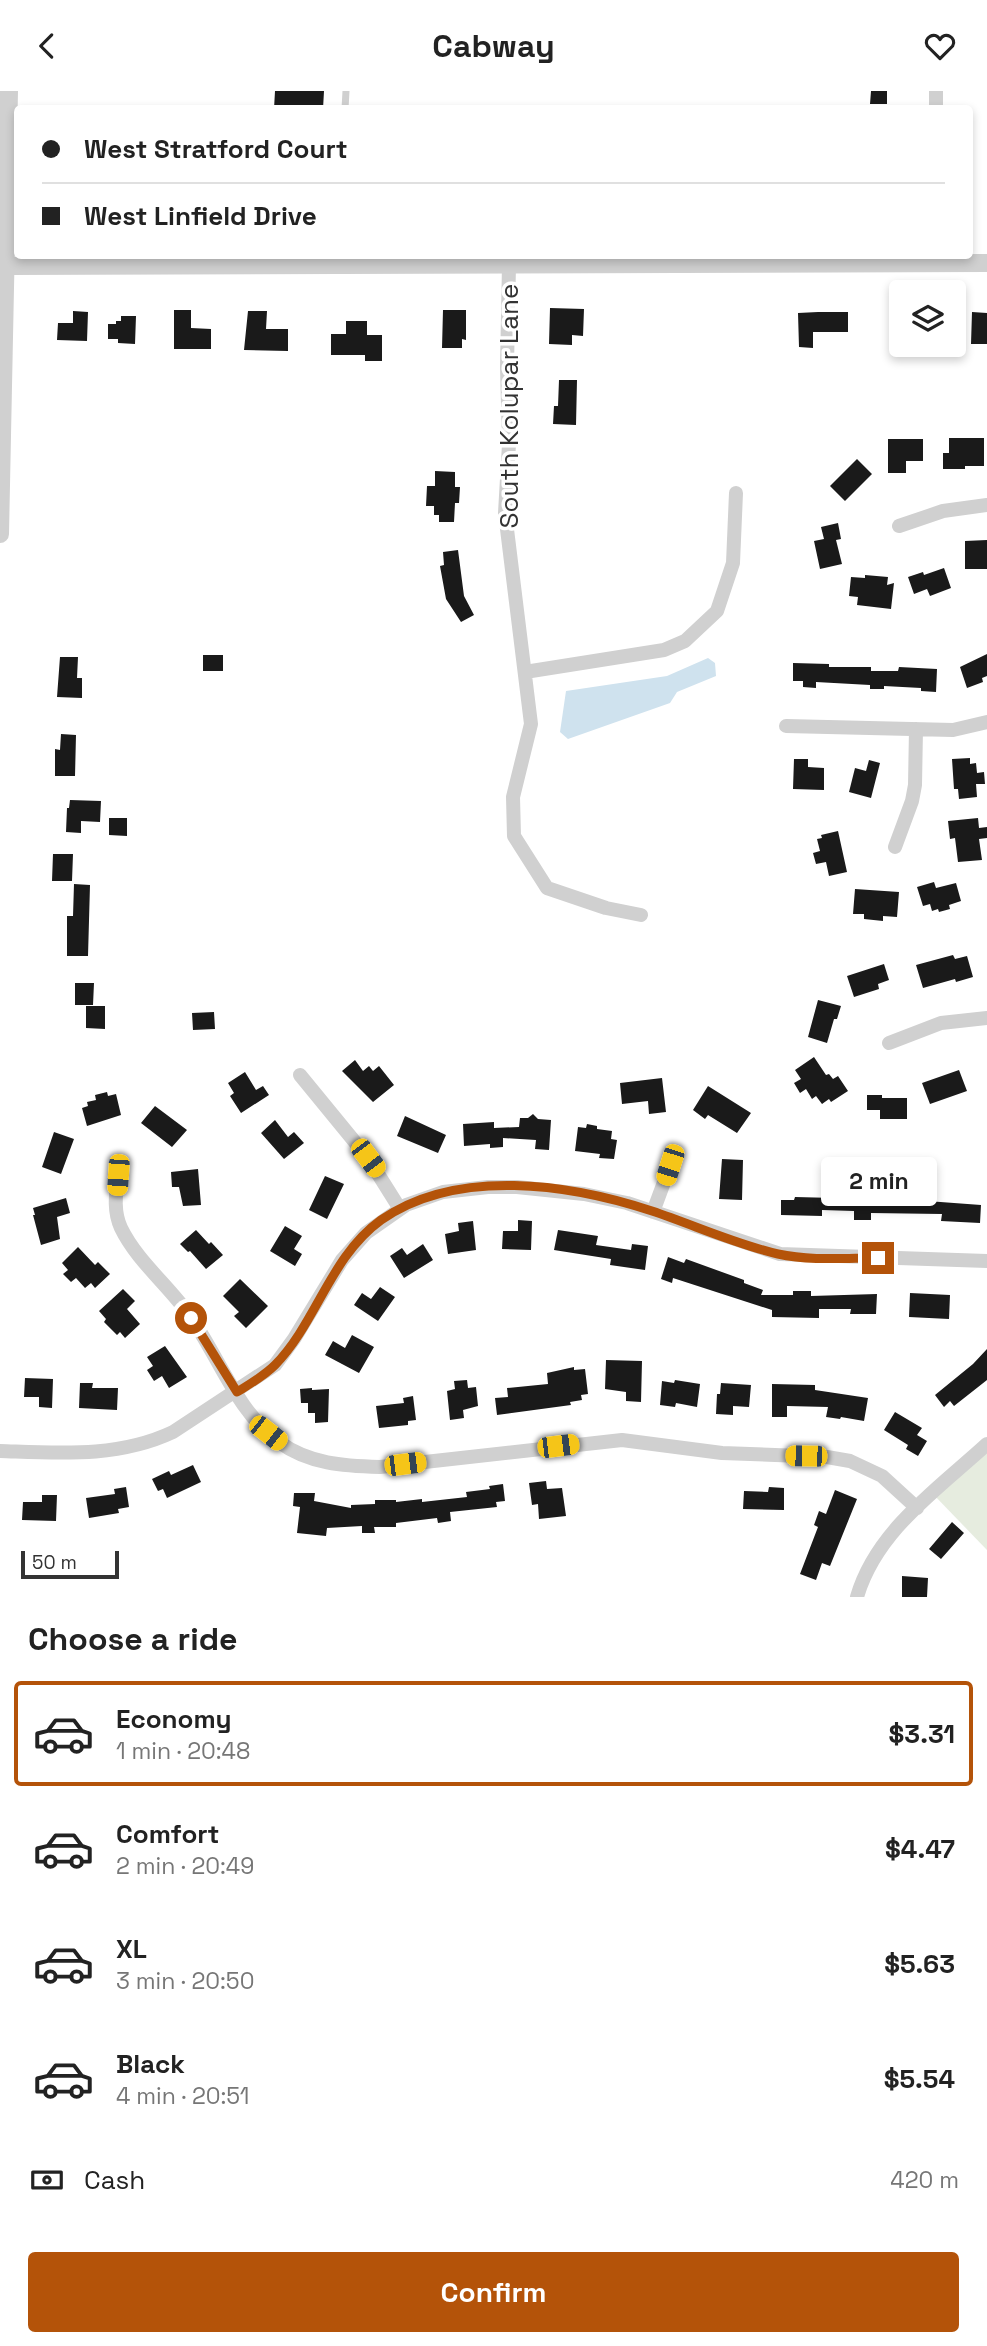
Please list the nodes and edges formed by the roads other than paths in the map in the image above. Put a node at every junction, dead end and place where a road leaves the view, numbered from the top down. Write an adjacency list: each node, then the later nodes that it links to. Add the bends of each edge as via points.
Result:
1 (9, 91): 6 (street)
2 (936, 259): 4 (street); 5 (street)
3 (302, 260): 5 (street); 6 (street)
4 (987, 263)
5 (509, 264): 11 (street, South Kolupar Lane, via 505,513)
6 (3, 266): 10 (street)
7 (736, 493): 11 (street, via 733,563 717,611 685,641 664,650)
8 (987, 505): 9 (street)
9 (899, 526)
10 (0, 534)
11 (525, 672): 16 (street, South Kolupar Lane, via 531,724 513,797 514,836 547,888)
12 (987, 722): 14 (street, via 953,730)
13 (786, 726): 14 (street)
14 (916, 729): 15 (street, via 915,786)
15 (895, 847)
16 (641, 915)
17 (987, 1017): 18 (street, via 941,1023)
18 (889, 1043)
19 (300, 1075): 22 (street, via 368,1158)
20 (670, 1165): 23 (street)
21 (118, 1175): 25 (street, via 116,1209 121,1228 191,1318)
22 (400, 1209): 23 (street, via 443,1192 517,1187 584,1193); 25 (street, via 351,1249 275,1365)
23 (653, 1212): 24 (street, via 780,1254)
24 (987, 1261)
25 (237, 1392): 27 (street, via 173,1432 139,1445 65,1454); 28 (street, via 256,1420 281,1443 331,1464 380,1467 622,1440 722,1453 850,1461 882,1476)
26 (987, 1444): 28 (street)
27 (0, 1451)
28 (917, 1508): 29 (street, via 878,1550)
29 (857, 1597)

